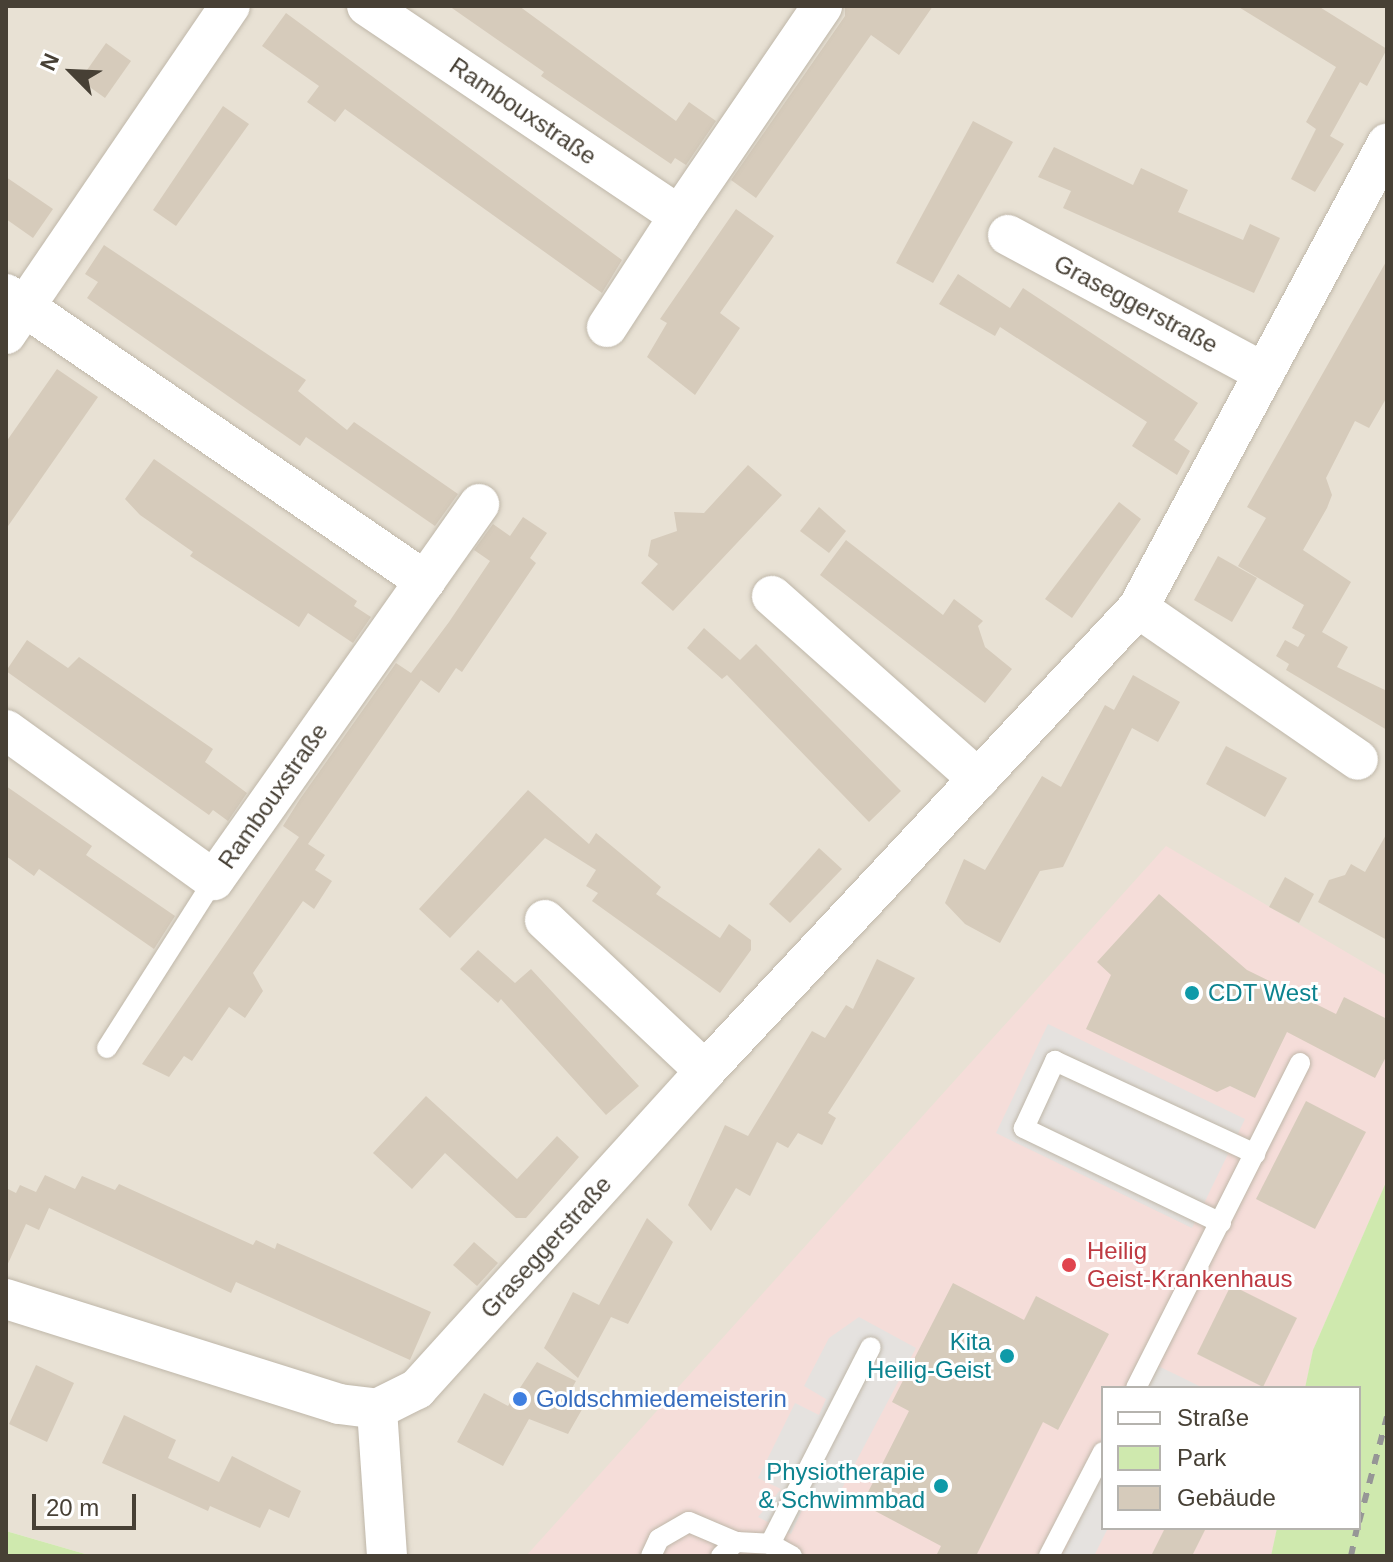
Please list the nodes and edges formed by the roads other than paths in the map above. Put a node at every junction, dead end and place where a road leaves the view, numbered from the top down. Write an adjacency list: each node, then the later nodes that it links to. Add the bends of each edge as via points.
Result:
1 (230, 6): 7 (street)
2 (367, 6): 5 (street, Rambouxstraße)
3 (822, 6): 5 (street)
4 (1387, 144): 9 (street, Graseggerstraße)
5 (679, 216): 8 (street)
6 (1008, 235): 9 (street, Graseggerstraße)
7 (12, 312): 11 (street)
8 (607, 327)
9 (1264, 373): 13 (street, Graseggerstraße)
10 (479, 504): 11 (street, Rambouxstraße)
11 (425, 581): 17 (street, Rambouxstraße)
12 (772, 596): 16 (street)
13 (1138, 608): 15 (street); 16 (street, Graseggerstraße)
14 (6, 730): 17 (street, Rambouxstraße)
15 (1358, 760)
16 (978, 779): 21 (street, Graseggerstraße)
17 (214, 880): 19 (lane)
18 (545, 920): 21 (street)
19 (107, 1048)
20 (1300, 1063): 22 (lane)
21 (705, 1071): 27 (street, Graseggerstraße, via 417,1389)
22 (1255, 1154): 23 (lane); 23 (lane, via 1055,1061 1024,1128)
23 (1221, 1223): 26 (lane)
24 (6, 1299): 27 (street, via 339,1404)
25 (871, 1347): 29 (lane)
26 (1137, 1386)
27 (377, 1409): 31 (street)
28 (1101, 1456): 34 (lane)
29 (770, 1544): 30 (lane); 33 (lane)
30 (729, 1549): 32 (lane, via 689,1522 659,1539)
31 (387, 1556)
32 (651, 1556)
33 (792, 1556)
34 (1049, 1556)

